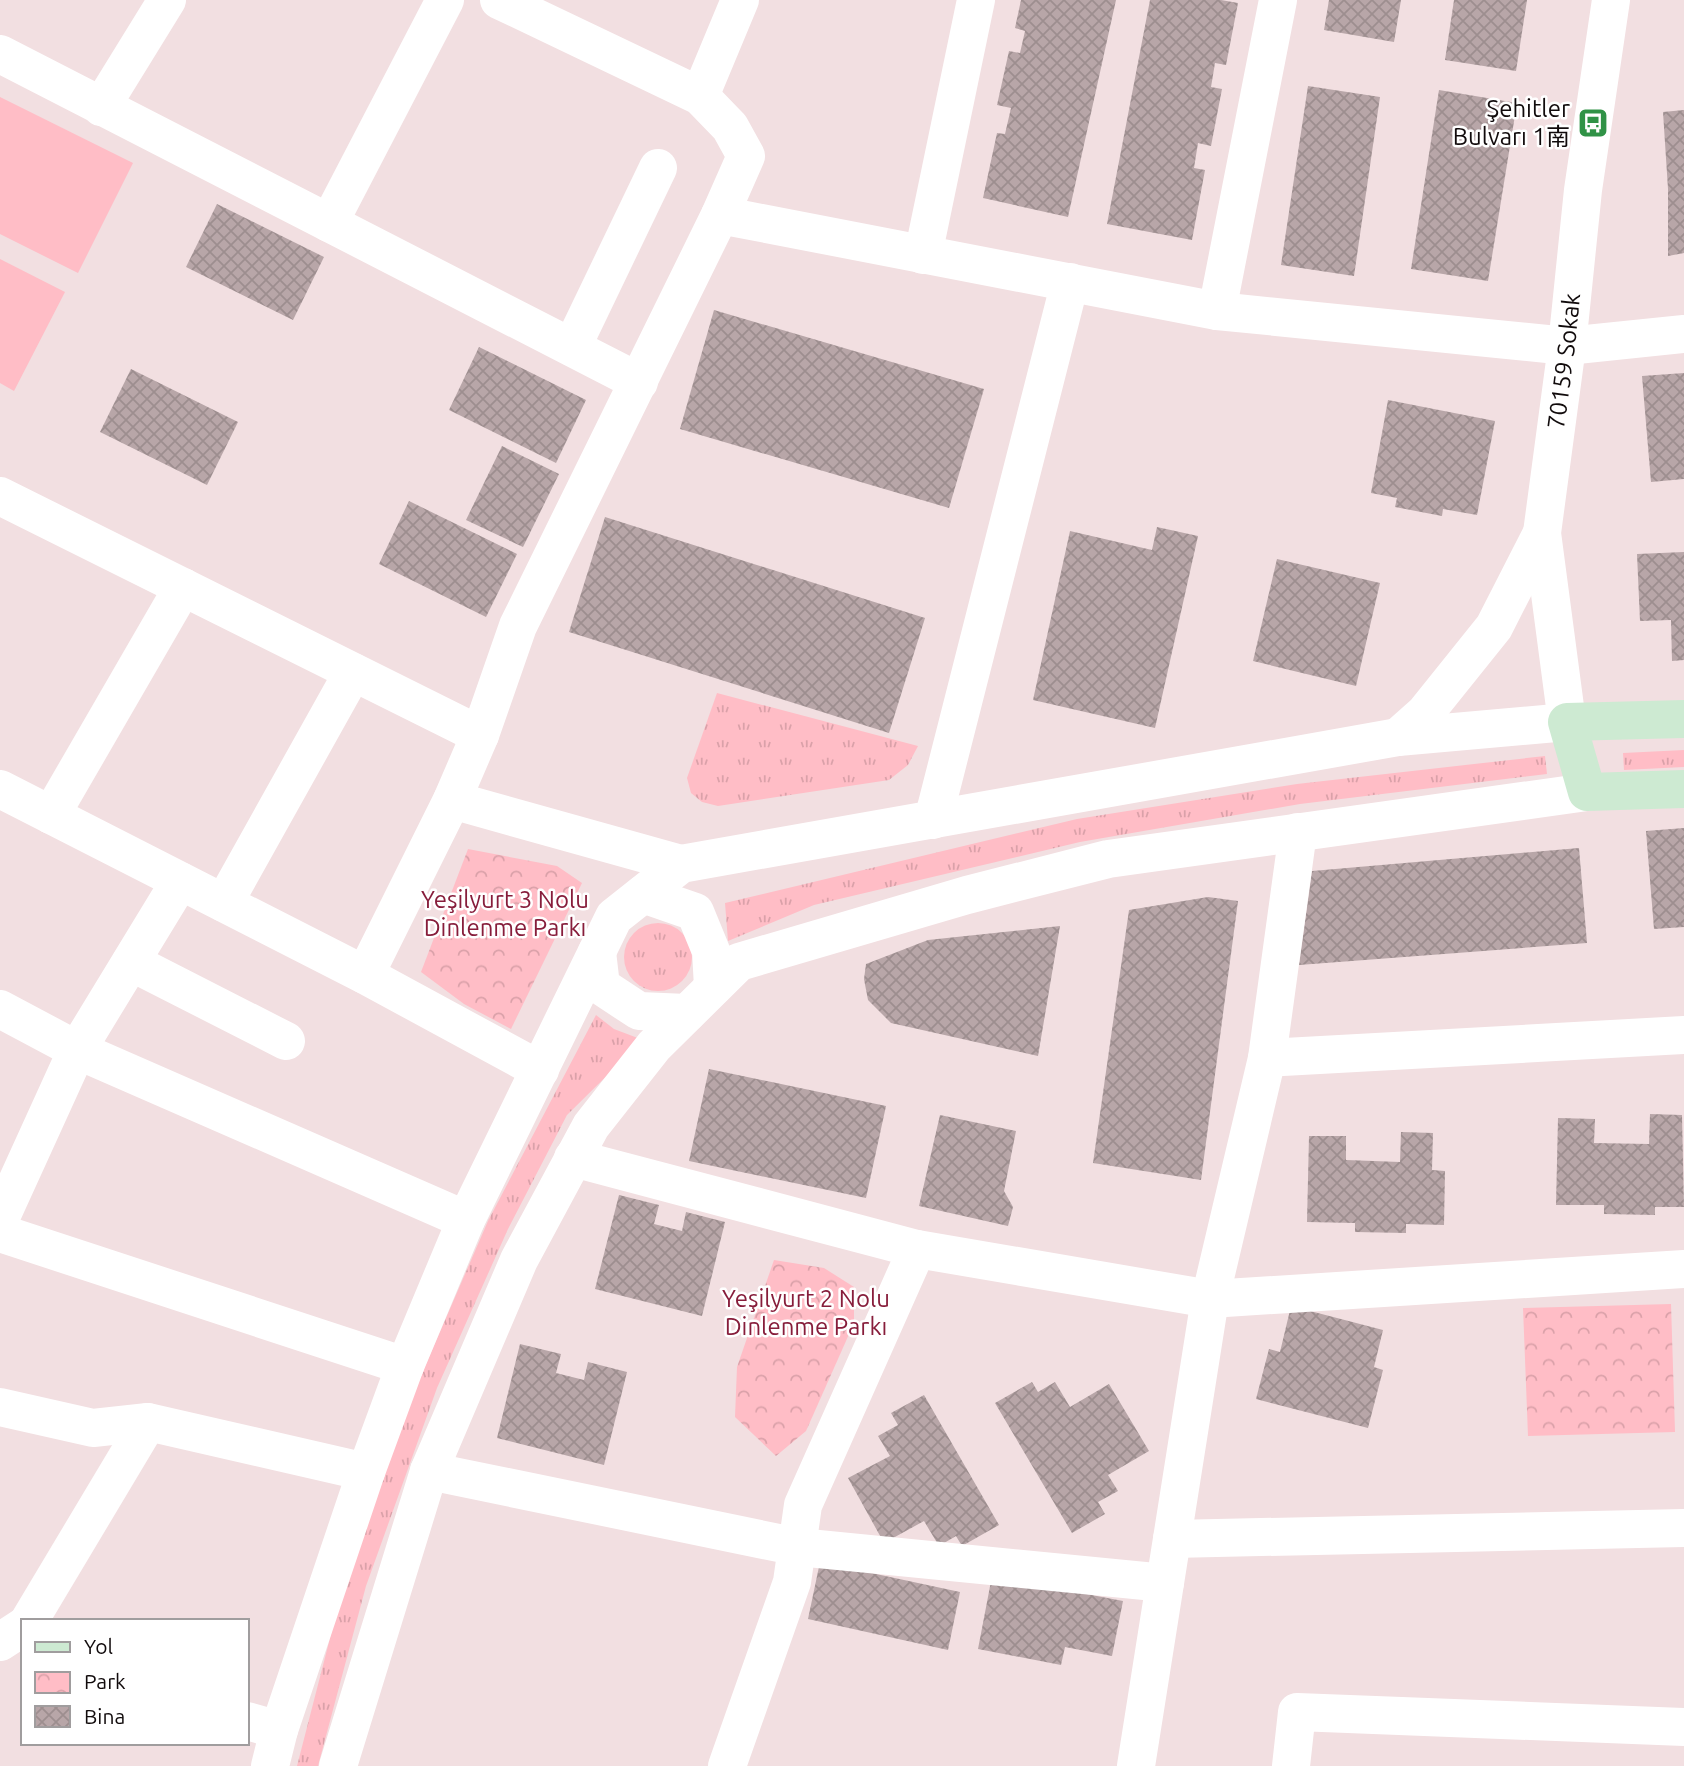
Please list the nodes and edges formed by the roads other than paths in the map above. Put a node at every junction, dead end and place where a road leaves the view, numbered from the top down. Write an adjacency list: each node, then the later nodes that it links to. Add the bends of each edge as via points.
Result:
1 (167, 0): 10 (street)
2 (445, 0): 13 (street)
3 (499, 0): 9 (street)
4 (740, 0): 9 (street)
5 (976, 0): 14 (street)
6 (1278, 0): 16 (street)
7 (1611, 0): 18 (street, 70159 Sokak, via 1583,190)
8 (0, 54): 10 (street)
9 (700, 96): 12 (street, via 730,127 746,156)
10 (101, 107): 13 (street)
11 (658, 168): 19 (street)
12 (720, 215): 14 (street); 20 (street)
13 (328, 223): 19 (street)
14 (923, 255): 15 (street)
15 (1070, 282): 16 (street); 34 (street)
16 (1217, 311): 18 (street)
17 (1684, 334): 18 (street)
18 (1567, 345): 22 (street, 70159 Sokak)
19 (572, 347): 20 (street)
20 (639, 382): 27 (street, via 518,626)
21 (2, 503): 23 (street)
22 (1542, 533): 26 (street, 70159 Sokak); 28 (street, via 1494,627 1425,713)
23 (183, 587): 24 (street); 33 (street)
24 (353, 672): 27 (street); 39 (street)
25 (1684, 719): 26 (main road)
26 (1567, 722): 28 (street); 31 (main road)
27 (480, 735): 32 (street)
28 (1398, 737): 34 (street)
29 (0, 789): 33 (street)
30 (1684, 789): 31 (main road)
31 (1587, 792): 35 (street)
32 (452, 800): 36 (street); 42 (street)
33 (51, 815): 37 (street)
34 (933, 820): 36 (street)
35 (1298, 832): 43 (street, via 1108,859 967,895 739,962); 48 (street)
36 (681, 864): 38 (street)
37 (180, 881): 39 (street); 41 (street)
38 (643, 894): 40 (street, via 614,917); 43 (street, via 695,912 711,951)
39 (224, 903): 42 (street)
40 (597, 951): 43 (street, via 601,986 639,1011); 49 (street)
41 (131, 962): 46 (street); 47 (street)
42 (365, 975): 49 (street)
43 (700, 1000): 50 (street, via 654,1046 591,1126)
44 (0, 1009): 47 (street)
45 (1684, 1035): 48 (street)
46 (286, 1041)
47 (77, 1051): 51 (street); 52 (street)
48 (1266, 1058): 56 (street)
49 (540, 1070): 52 (street)
50 (573, 1158): 54 (street); 60 (street, via 519,1260)
51 (0, 1219)
52 (466, 1220): 57 (street)
53 (0, 1233): 57 (street)
54 (917, 1249): 56 (street); 64 (street, via 803,1506)
55 (1684, 1269): 56 (street)
56 (1210, 1299): 63 (street)
57 (405, 1366): 61 (street)
58 (0, 1407): 59 (street, via 93,1428)
59 (148, 1422): 61 (street); 66 (street)
60 (429, 1471): 64 (street); 73 (street)
61 (366, 1472): 72 (street)
62 (1684, 1528): 63 (street)
63 (1172, 1539): 65 (street)
64 (798, 1547): 65 (street); 74 (street, via 792,1582)
65 (1165, 1583): 75 (street)
66 (30, 1619)
67 (21, 1628): 68 (street)
68 (0, 1642)
69 (0, 1648): 70 (street)
70 (21, 1654)
71 (1684, 1727): 76 (street, via 1297,1712)
72 (265, 1739)
73 (338, 1766)
74 (727, 1766)
75 (1136, 1766)
76 (1291, 1766)

